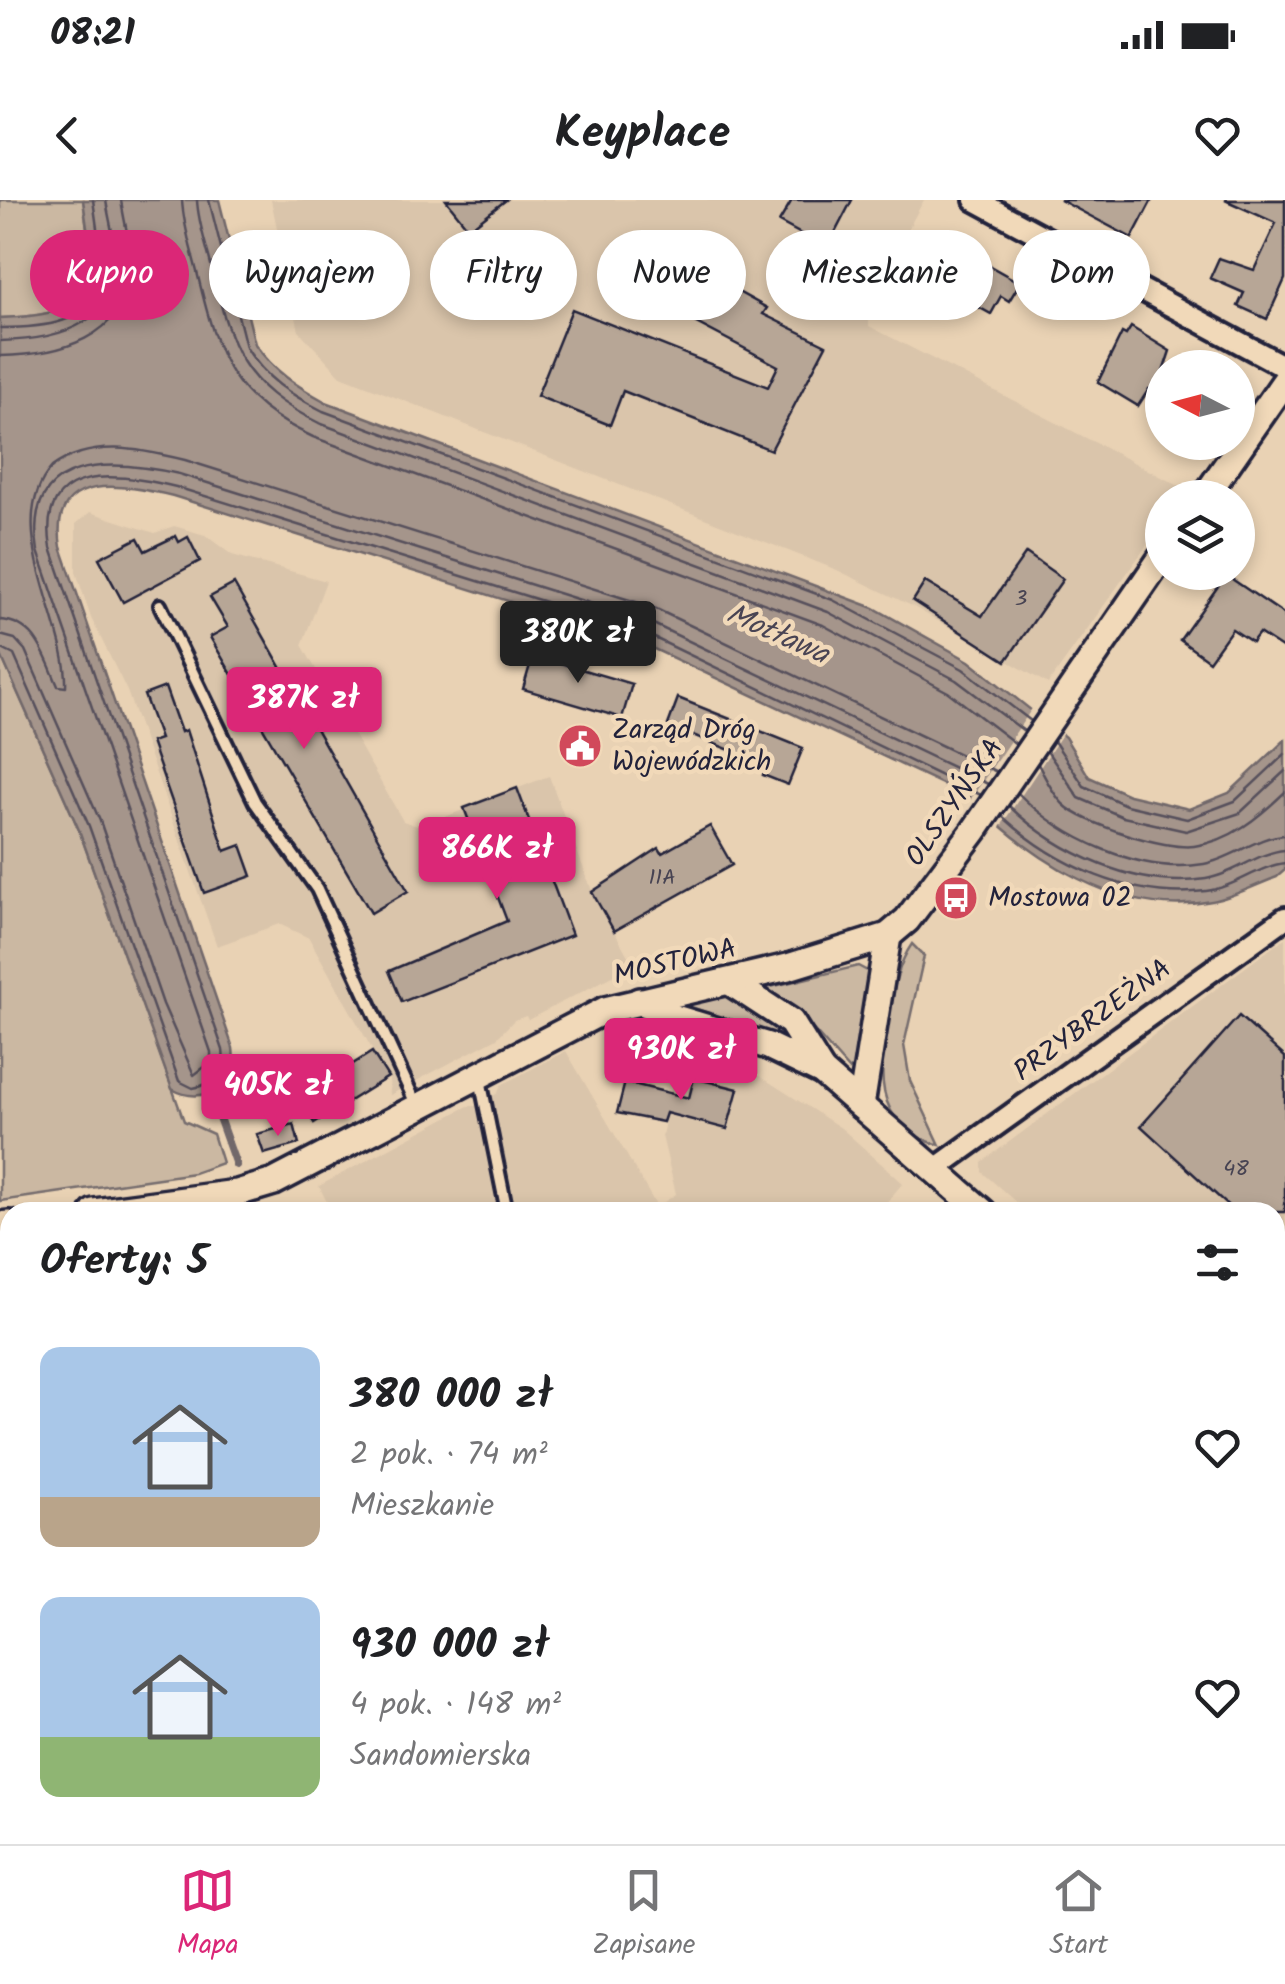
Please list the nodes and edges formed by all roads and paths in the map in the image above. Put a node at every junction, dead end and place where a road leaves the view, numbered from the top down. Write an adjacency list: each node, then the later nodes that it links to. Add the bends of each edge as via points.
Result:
1 (976, 200): 2 (street)
2 (1285, 366)
3 (1285, 381): 4 (street)
4 (1216, 480)
5 (1145, 582): 8 (street, OLSZYŃSKA, via 974,830)
6 (160, 605): 14 (lane, via 255,802 317,889)
7 (1285, 918): 15 (street, PRZYBRZEŻNA)
8 (888, 936): 9 (street, MOSTOWA); 13 (street)
9 (730, 982): 10 (street, MOSTOWA); 11 (street, via 791,1022)
10 (639, 1001): 11 (street); 12 (street, MOSTOWA, via 574,1024)
11 (822, 1072): 13 (street)
12 (478, 1073): 14 (street, MOSTOWA); 17 (lane)
13 (861, 1106): 15 (street)
14 (417, 1107): 16 (street, MOSTOWA, via 274,1182)
15 (934, 1170): 18 (street)
16 (218, 1202)
17 (505, 1202)
18 (971, 1202)

